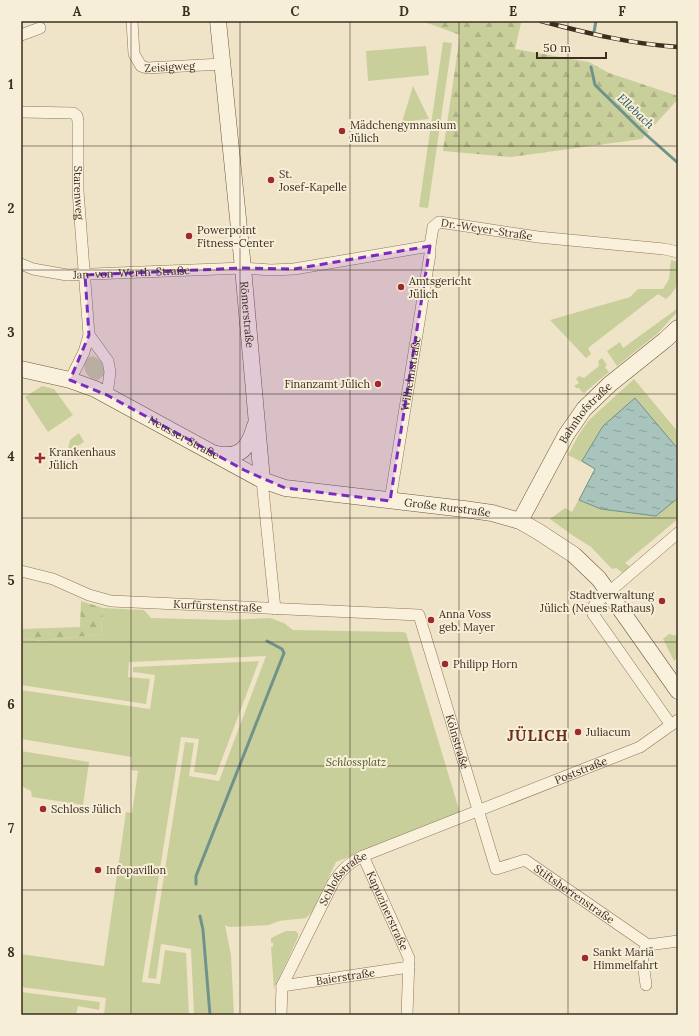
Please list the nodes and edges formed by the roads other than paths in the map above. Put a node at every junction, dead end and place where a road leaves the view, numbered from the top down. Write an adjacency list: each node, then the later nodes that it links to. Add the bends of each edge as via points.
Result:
1 (132, 21): 5 (street, Zeisigweg, via 134,54 141,66 147,68)
2 (218, 21): 5 (main road, Römerstraße)
3 (40, 28): 4 (street)
4 (21, 35)
5 (222, 64): 10 (main road, Römerstraße)
6 (21, 112): 11 (street, Starenweg, via 73,113 78,121 78,191)
7 (430, 246): 8 (street, Dr.-Weyer-Straße, via 433,227 439,222 538,237); 10 (street, via 294,269); 20 (street, Wilhelmstraße)
8 (678, 252)
9 (21, 264): 11 (street, Jan-von-Werth-Straße, via 50,273)
10 (243, 268): 11 (street, Jan-von-Werth-Straße); 17 (main road, Römerstraße)
11 (85, 275): 13 (street)
12 (678, 328): 21 (main road, Bahnhofstraße, via 584,409 566,435)
13 (89, 335): 15 (street, via 84,352); 16 (street, via 108,361 110,372)
14 (21, 369): 15 (main road, Neusser Straße)
15 (70, 380): 16 (main road, Neusser Straße)
16 (107, 395): 18 (main road, Neusser Straße)
17 (256, 421): 18 (main road, via 247,446 241,452 233,456); 19 (main road, Römerstraße)
18 (213, 453): 19 (main road, Neusser Straße)
19 (262, 480): 20 (main road, Große Rurstraße, via 285,488); 25 (street, Römerstraße)
20 (390, 501): 21 (main road, Große Rurstraße, via 486,512)
21 (520, 521): 24 (main road, Große Rurstraße, via 574,555 593,572)
22 (678, 533): 24 (street)
23 (21, 571): 25 (street, Kurfürstenstraße, via 53,579 111,602)
24 (604, 596): 27 (main road, Große Rurstraße); 28 (street, via 592,608 593,614)
25 (275, 609): 26 (street, Kurfürstenstraße)
26 (419, 615): 29 (street, Kölnstraße)
27 (678, 691)
28 (674, 723): 29 (street, Poststraße, via 640,747)
29 (478, 811): 30 (street, Schloßstraße); 31 (street, Kölnstraße)
30 (363, 856): 34 (street, Kapuzinerstraße, via 409,958); 36 (street, Schloßstraße, via 348,864 336,878)
31 (496, 869): 33 (street, Stiftsherrenstraße, via 525,860)
32 (678, 941): 33 (street)
33 (648, 945): 35 (street, via 642,954)
34 (409, 967): 36 (street, Baierstraße); 38 (street, Kapuzinerstraße)
35 (646, 985)
36 (282, 986): 37 (street, Schloßstraße)
37 (281, 1015)
38 (407, 1015)

